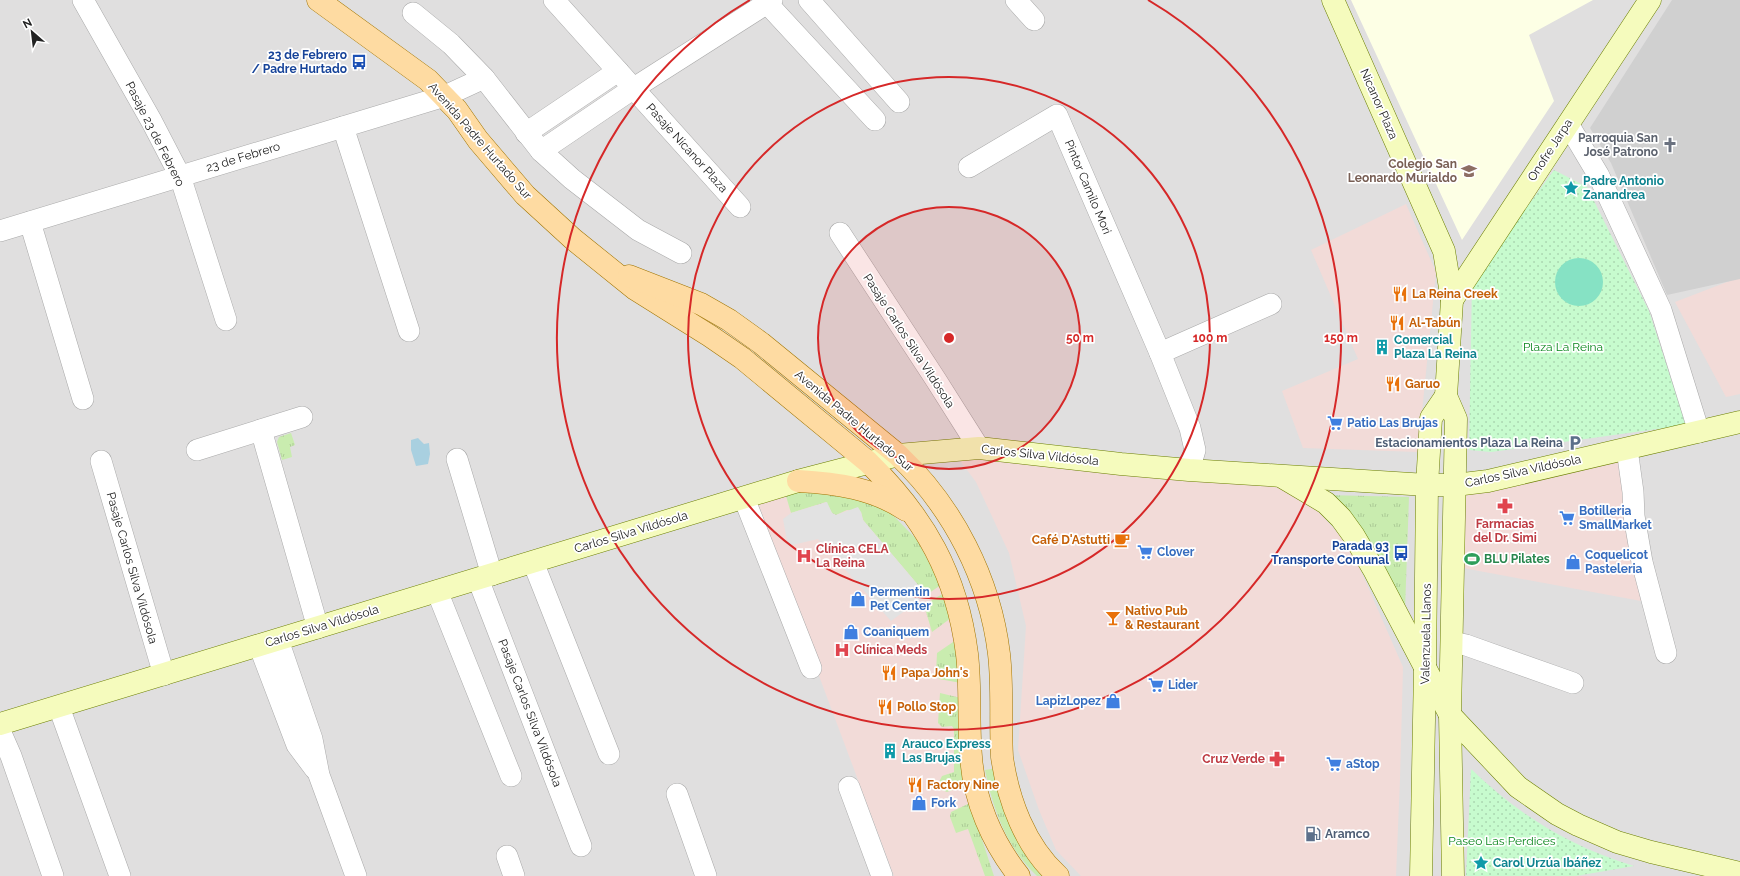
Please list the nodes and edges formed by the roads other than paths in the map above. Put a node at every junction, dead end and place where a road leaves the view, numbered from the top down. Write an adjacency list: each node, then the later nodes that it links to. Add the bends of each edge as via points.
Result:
1 (83, 0): 22 (street, Pasaje 23 de Febrero)
2 (318, 0): 14 (main road, Avenida Padre Hurtado Sur, via 409,65)
3 (554, 0): 11 (street, Pasaje Nicanor Plaza)
4 (809, 0): 15 (street)
5 (1016, 0): 10 (street)
6 (1333, 0): 29 (street, Nicanor Plaza, via 1444,252)
7 (1650, 0): 17 (street, Onofre Jarpa)
8 (767, 1): 13 (street); 16 (street)
9 (413, 13): 12 (street, via 451,44)
10 (1034, 20)
11 (618, 71): 13 (street, Pasaje Nicanor Plaza); 19 (street)
12 (484, 78): 14 (street, 23 de Febrero); 19 (street)
13 (634, 88): 20 (street); 23 (street, Pasaje Nicanor Plaza)
14 (445, 96): 18 (street, 23 de Febrero); 28 (main road, Avenida Padre Hurtado Sur, via 525,195)
15 (899, 102)
16 (875, 120)
17 (1568, 124): 29 (street, Onofre Jarpa); 39 (street, via 1599,176 1661,310)
18 (343, 127): 22 (street, 23 de Febrero); 32 (street)
19 (526, 133): 20 (street)
20 (541, 151): 27 (street, via 572,179 638,230)
21 (969, 167): 33 (street, Pintor Camilo Mori, via 1057,115)
22 (180, 176): 24 (street, 23 de Febrero); 31 (street, Pasaje 23 de Febrero)
23 (740, 207)
24 (30, 222): 25 (street, 23 de Febrero); 35 (street)
25 (0, 231)
26 (840, 233): 40 (street, Pasaje Carlos Silva Vildósola)
27 (681, 253)
28 (599, 260): 43 (main road, Avenida Padre Hurtado Sur, via 630,276 701,304 729,320 761,343); 46 (main road, Avenida Padre Hurtado Sur, via 635,289 742,358)
29 (1452, 300): 34 (street)
30 (1271, 304): 33 (street)
31 (225, 320)
32 (410, 332)
33 (1160, 353): 47 (street, Pintor Camilo Mori, via 1190,428 1195,450)
34 (1446, 396): 50 (street, Valenzuela Llanos, via 1431,418); 51 (street, via 1456,419)
35 (82, 399)
36 (302, 417): 38 (street)
37 (1740, 422): 39 (street, Carlos Silva Vildósola)
38 (261, 430): 42 (street); 57 (street)
39 (1699, 432): 41 (street, Carlos Silva Vildósola)
40 (978, 448): 43 (street, Carlos Silva Vildósola); 47 (street, Carlos Silva Vildósola)
41 (1627, 449): 51 (street, Carlos Silva Vildósola, via 1488,481); 60 (street, via 1642,562)
42 (197, 450)
43 (898, 455): 46 (street, Carlos Silva Vildósola); 85 (main road, Avenida Padre Hurtado Sur, via 920,477 948,515 965,544 986,591 999,654 1002,757 1008,788 1018,817 1031,842)
44 (457, 459): 55 (street, Pasaje Carlos Silva Vildósola)
45 (100, 461): 63 (street, Pasaje Carlos Silva Vildósola)
46 (868, 462): 49 (street, Carlos Silva Vildósola); 53 (main road, Avenida Padre Hurtado Sur)
47 (1189, 470): 48 (street, Carlos Silva Vildósola)
48 (1279, 475): 50 (street, Carlos Silva Vildósola); 62 (street, Carlos Silva Vildósola, via 1326,503 1341,518 1374,570)
49 (798, 481): 52 (street, Carlos Silva Vildósola); 53 (main road, via 824,482 856,488 885,498)
50 (1428, 485): 51 (street, Carlos Silva Vildósola); 62 (street, Valenzuela Llanos)
51 (1455, 485): 59 (street)
52 (744, 498): 54 (street, Carlos Silva Vildósola); 61 (street)
53 (914, 516): 73 (main road, Avenida Padre Hurtado Sur, via 944,565 955,593 968,662 972,773)
54 (533, 562): 55 (street, Carlos Silva Vildósola); 69 (street)
55 (485, 577): 56 (street, Carlos Silva Vildósola); 74 (street, Pasaje Carlos Silva Vildósola)
56 (437, 591): 57 (street, Carlos Silva Vildósola); 70 (street)
57 (318, 628): 58 (street, Carlos Silva Vildósola)
58 (269, 642): 63 (street, Carlos Silva Vildósola); 79 (street, via 297,745 319,775)
59 (1452, 642): 64 (street); 66 (street)
60 (1666, 653)
61 (811, 668)
62 (1426, 669): 66 (street, Carlos Silva Vildósola); 86 (street, Valenzuela Llanos)
63 (164, 674): 65 (street, Carlos Silva Vildósola)
64 (1573, 683)
65 (59, 707): 67 (street, Carlos Silva Vildósola); 78 (street)
66 (1450, 715): 76 (street, via 1518,788 1557,814 1617,842); 87 (street)
67 (0, 724)
68 (0, 731): 77 (street)
69 (609, 754)
70 (511, 776)
71 (849, 787): 82 (street)
72 (677, 794): 81 (street)
73 (988, 826): 83 (main road); 84 (main road, Avenida Padre Hurtado Sur)
74 (582, 846)
75 (507, 856): 80 (street)
76 (1740, 873)
77 (53, 876)
78 (120, 876)
79 (356, 876)
80 (514, 876)
81 (706, 876)
82 (882, 876)
83 (1003, 876)
84 (1018, 876)
85 (1058, 876)
86 (1421, 876)
87 (1453, 876)

